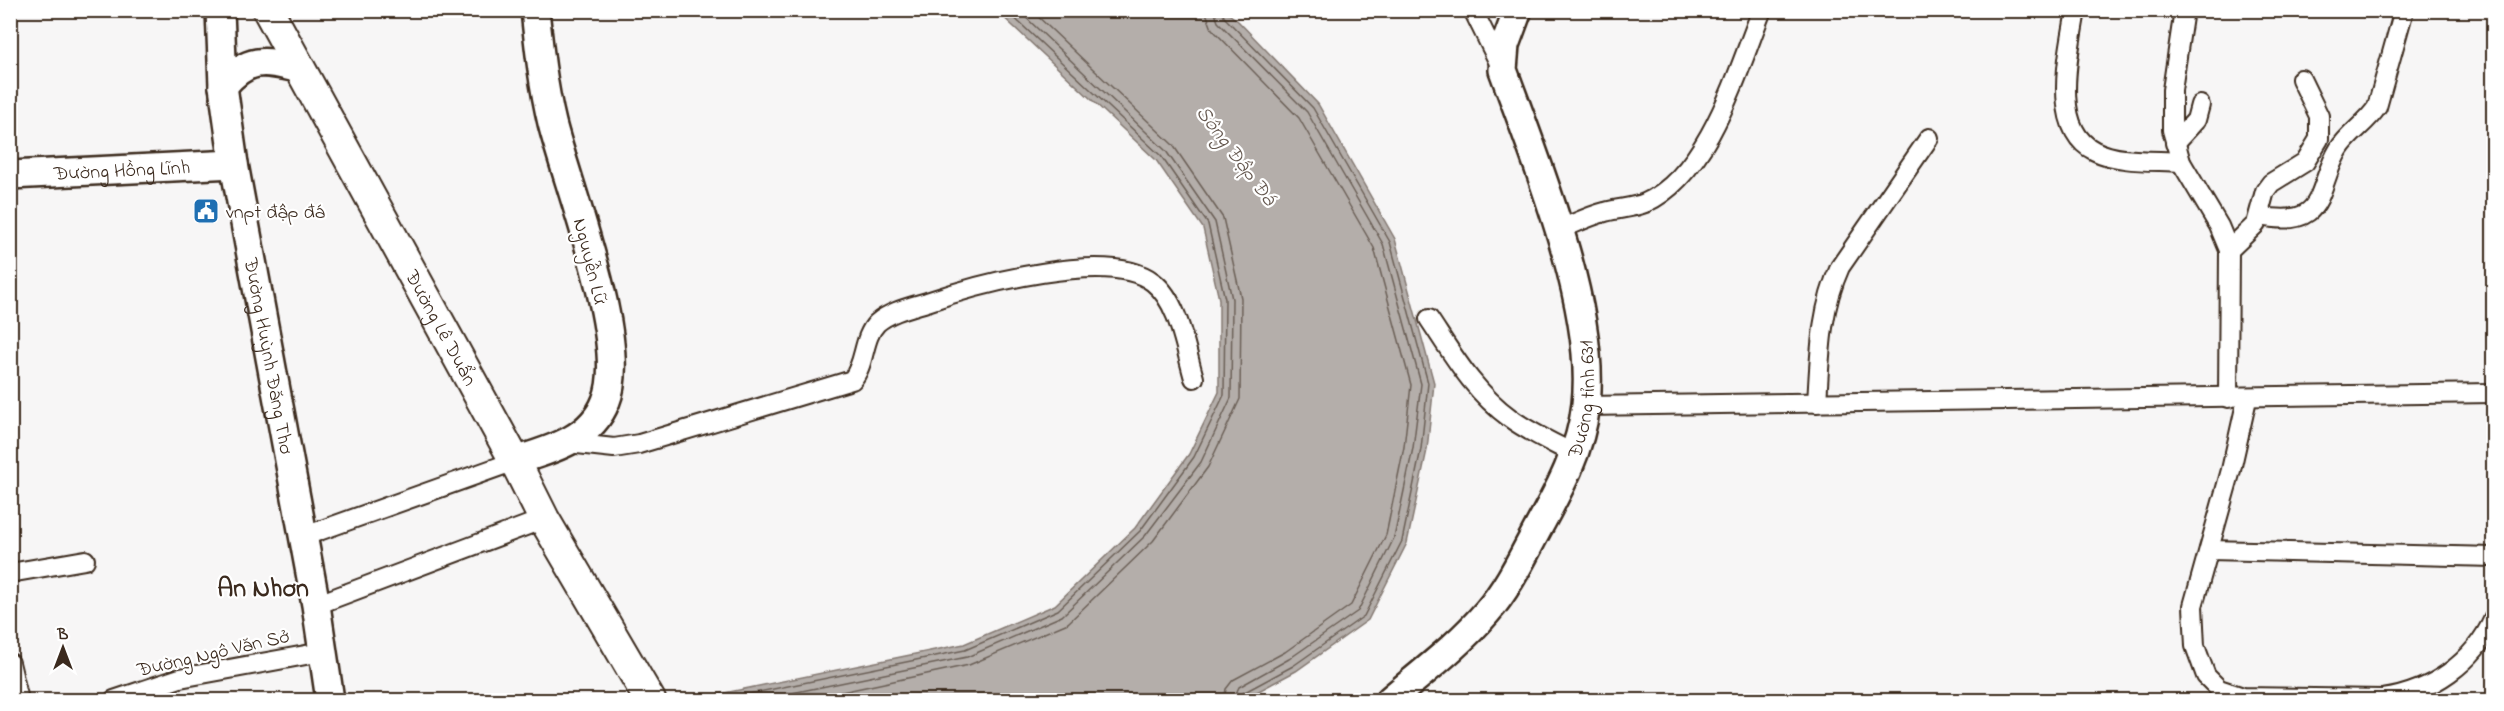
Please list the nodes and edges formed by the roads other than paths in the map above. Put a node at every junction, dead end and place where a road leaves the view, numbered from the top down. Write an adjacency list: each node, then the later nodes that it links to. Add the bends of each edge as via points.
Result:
1 (220, 10): 13 (street, Đường Huỳnh Đăng Thơ)
2 (268, 10): 10 (main road, Đường Lê Duẩn)
3 (535, 10): 29 (street, Nguyễn Lữ, via 552,123 586,233 611,357 612,384 606,403)
4 (1473, 10): 11 (street)
5 (1518, 10): 11 (street, Đường tỉnh 631, via 1505,45)
6 (1762, 10): 21 (street, via 1719,120 1702,149 1679,176 1645,203 1594,215)
7 (2076, 10): 17 (street, via 2067,82 2073,129 2095,151 2125,158)
8 (2184, 10): 16 (street, via 2172,90)
9 (2404, 10): 20 (street, via 2377,107 2340,147 2321,197 2309,211 2292,218)
10 (301, 69): 13 (street, via 255,62 234,73); 31 (main road, Đường Lê Duẩn)
11 (1503, 70): 21 (street, Đường tỉnh 631)
12 (2301, 78): 20 (street, via 2319,116 2319,139 2305,162 2271,183 2265,191)
13 (224, 86): 18 (street, Đường Huỳnh Đăng Thơ)
14 (2200, 105): 16 (street, via 2196,120)
15 (1929, 138): 27 (street, via 1840,267 1830,288 1823,315)
16 (2175, 143): 17 (street)
17 (2181, 162): 22 (street)
18 (234, 164): 19 (street, Đường Hồng Lĩnh); 33 (street, Đường Huỳnh Đăng Thơ)
19 (10, 175)
20 (2260, 216): 22 (street, via 2252,230)
21 (1558, 230): 28 (street, Đường tỉnh 631, via 1586,344)
22 (2229, 250): 26 (street)
23 (1429, 319): 30 (street, via 1466,376 1487,399 1511,419)
24 (1194, 378): 29 (street, via 1173,311 1162,292 1144,276 1103,269 1029,274 966,288 882,320 869,336 863,362 852,380 639,444 614,448)
25 (2493, 393): 26 (street)
26 (2238, 398): 27 (street); 34 (street)
27 (1817, 403): 28 (street)
28 (1586, 406): 30 (street, Đường tỉnh 631)
29 (568, 444): 31 (street, Nguyễn Lữ)
30 (1574, 454): 47 (street, Đường tỉnh 631, via 1568,473 1489,610)
31 (515, 461): 32 (main road, Đường Lê Duẩn); 33 (street)
32 (544, 519): 38 (street); 46 (main road, Đường Lê Duẩn)
33 (302, 537): 38 (street, Đường Huỳnh Đăng Thơ)
34 (2209, 550): 35 (street); 42 (street, via 2193,606 2192,626 2195,646)
35 (2493, 557)
36 (85, 560): 37 (street)
37 (10, 573)
38 (316, 605): 40 (street, Đường Huỳnh Đăng Thơ)
39 (2493, 618): 42 (street, via 2476,647 2448,676 2402,697)
40 (322, 652): 44 (street, Đường Ngô Văn Sở, via 180,678); 45 (street, Đường Huỳnh Đăng Thơ)
41 (10, 663): 43 (street)
42 (2215, 695)
43 (19, 700)
44 (114, 700)
45 (330, 700)
46 (650, 700)
47 (1390, 700)

